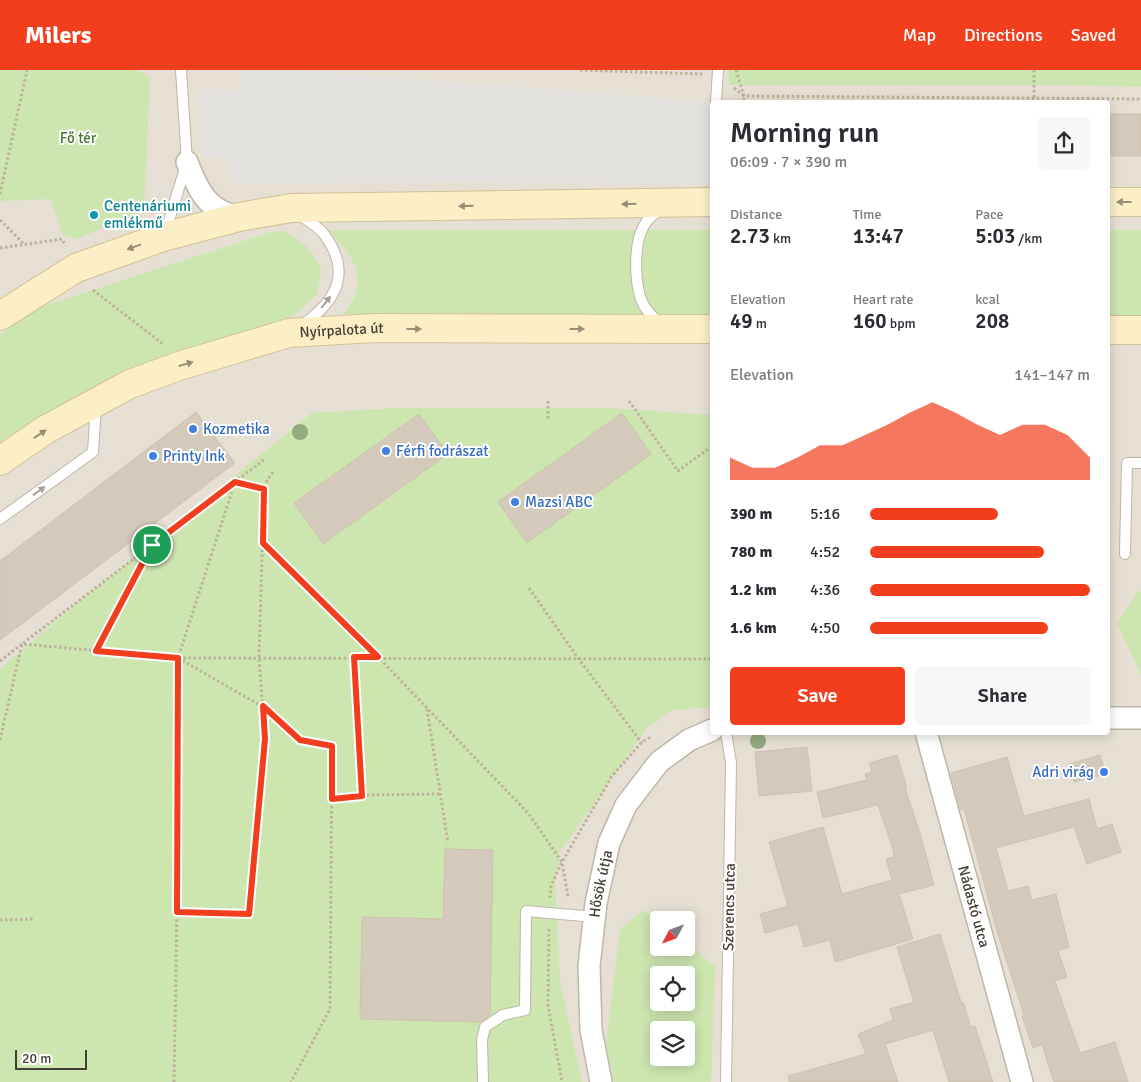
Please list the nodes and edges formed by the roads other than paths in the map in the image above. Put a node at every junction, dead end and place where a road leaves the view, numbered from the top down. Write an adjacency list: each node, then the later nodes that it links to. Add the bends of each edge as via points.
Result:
1 (181, 70): 4 (lane)
2 (718, 72): 3 (lane)
3 (716, 100)
4 (187, 162): 10 (street, via 197,188 211,204 228,215); 11 (lane)
5 (710, 202): 8 (main road)
6 (1110, 202): 7 (main road, one-way to 6)
7 (1141, 202)
8 (668, 204): 9 (main road, one-way to 9); 13 (lane, via 644,225 637,260 637,288 644,306)
9 (291, 208): 10 (main road); 17 (lane, one-way to 9, via 316,315 330,298 338,281 339,264 322,232)
10 (239, 217): 11 (main road)
11 (163, 237): 12 (main road, one-way to 12, via 76,268)
12 (0, 316)
13 (664, 329): 14 (main road, Nyírpalota út); 17 (main road, Nyírpalota út, one-way to 13, via 375,328)
14 (710, 329)
15 (1110, 330): 16 (main road)
16 (1141, 330)
17 (289, 333): 18 (main road, Nyírpalota út, one-way to 17, via 130,384 179,366)
18 (96, 402): 19 (main road, Nyírpalota út, one-way to 18, via 45,430); 21 (lane, one-way to 18, via 93,452)
19 (0, 461)
20 (1141, 462): 22 (lane, via 1127,463)
21 (0, 519)
22 (1125, 554)
23 (1110, 718): 24 (street)
24 (1141, 718)
25 (710, 731): 28 (street, Hősök útja, via 689,740 659,762 626,805 609,844)
26 (726, 735): 31 (lane, Szerencs utca, via 731,763)
27 (927, 735): 32 (street, Nádastó utca)
28 (596, 910): 29 (lane, via 526,911 525,1010 503,1016 485,1027 482,1040); 30 (street, Hősök útja, via 589,966 591,1030)
29 (483, 1082)
30 (601, 1082)
31 (726, 1082)
32 (1022, 1082)

